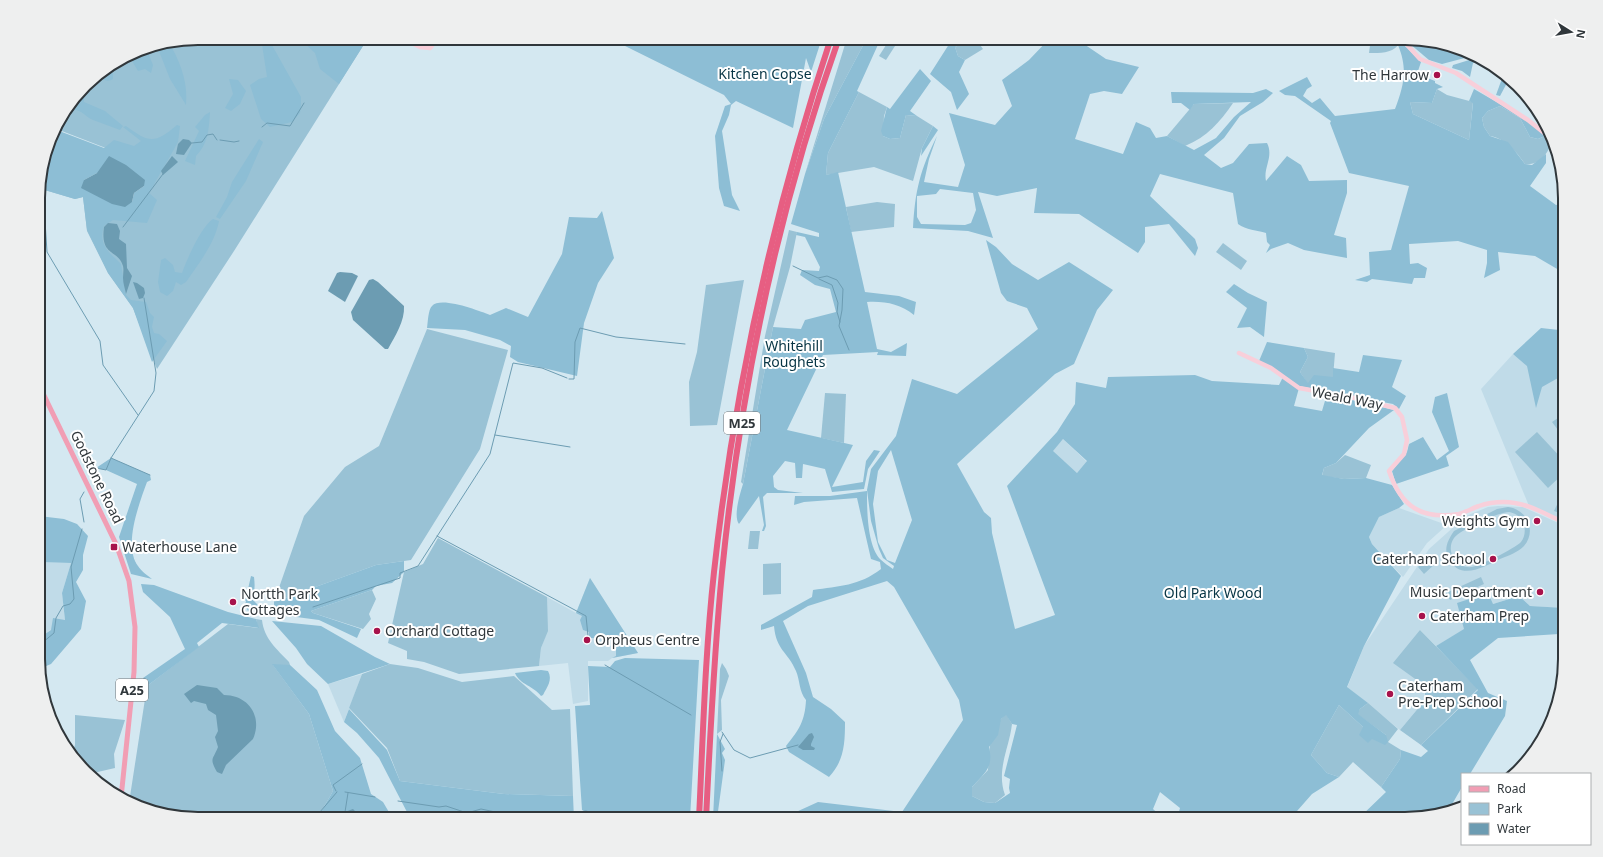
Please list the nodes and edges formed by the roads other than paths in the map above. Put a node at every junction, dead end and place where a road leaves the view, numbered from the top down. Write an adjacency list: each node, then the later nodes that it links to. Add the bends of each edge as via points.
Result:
1 (416, 45): 2 (street, via 430,48)
2 (432, 45)
3 (829, 45): 11 (highway, M25, via 800,134 764,272 735,416 712,595)
4 (837, 45): 12 (highway, M25, via 790,200 747,395 722,571)
5 (1407, 45): 6 (street, via 1420,59 1456,73)
6 (1542, 131)
7 (1239, 352): 9 (street, Weald Way, via 1271,368 1299,388 1395,408 1402,417 1407,440 1404,454 1389,471 1403,500 1411,507 1436,515 1461,513 1482,505 1505,502 1515,503)
8 (45, 397): 10 (main road, Godstone Road / A25, via 116,544 129,581 135,627 134,672)
9 (1558, 520)
10 (122, 791)
11 (699, 812)
12 (706, 812)

